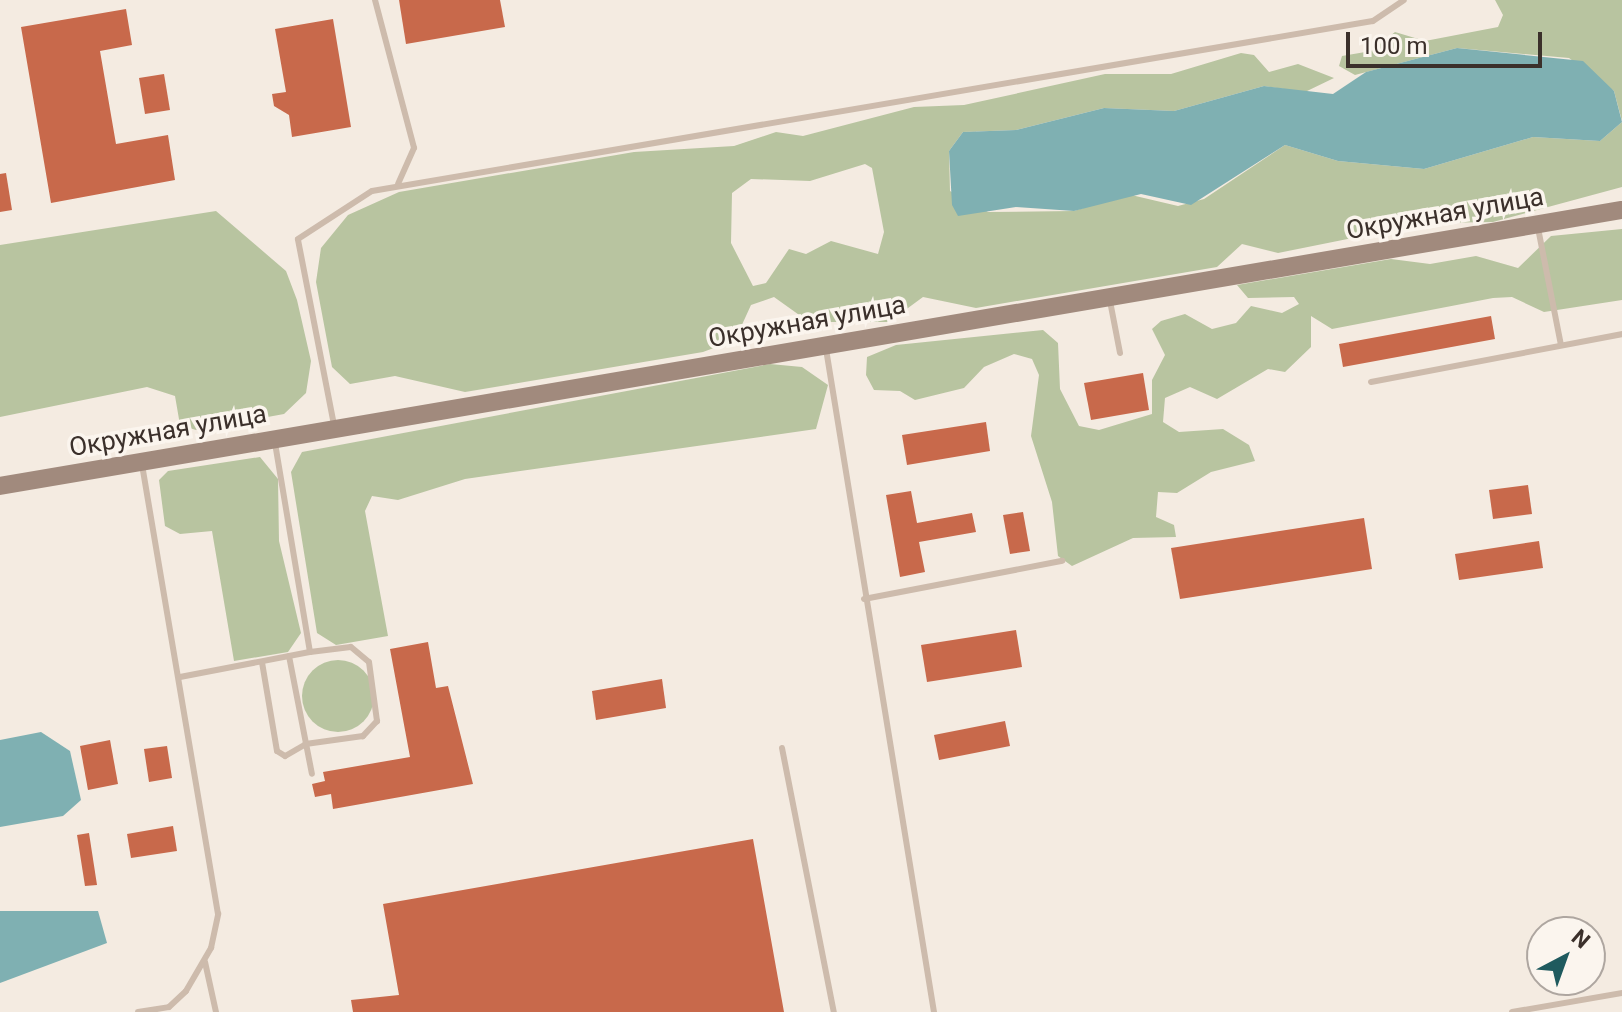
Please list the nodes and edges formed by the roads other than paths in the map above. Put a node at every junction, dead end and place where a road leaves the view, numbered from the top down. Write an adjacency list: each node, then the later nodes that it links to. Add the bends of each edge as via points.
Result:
1 (375, 0): 3 (lane, via 414,148)
2 (1404, 0): 3 (lane, via 1373,21)
3 (398, 184): 12 (lane, via 372,191 298,239)
4 (1622, 210): 5 (main road, Окружная улица)
5 (1537, 224): 6 (main road, Окружная улица); 9 (lane)
6 (1109, 297): 8 (main road, Окружная улица); 10 (lane)
7 (1622, 334): 9 (lane)
8 (826, 345): 12 (main road, Окружная улица); 17 (lane)
9 (1561, 345): 11 (lane)
10 (1120, 353)
11 (1371, 382)
12 (335, 429): 13 (main road, Окружная улица)
13 (275, 439): 14 (main road, Окружная улица); 18 (lane)
14 (141, 462): 15 (main road, Окружная улица); 21 (lane)
15 (0, 486)
16 (1062, 561): 17 (lane)
17 (864, 599): 30 (lane)
18 (310, 652): 19 (lane); 22 (lane, via 351,647 369,662 377,721 363,736)
19 (289, 656): 20 (lane); 22 (lane)
20 (262, 662): 21 (lane); 22 (lane, via 277,751 285,756)
21 (180, 677): 25 (lane, via 217,906)
22 (306, 744): 24 (lane)
23 (782, 748): 29 (lane)
24 (312, 774)
25 (205, 962): 27 (lane, via 176,1003); 28 (lane)
26 (1622, 993): 31 (lane)
27 (138, 1012)
28 (216, 1012)
29 (834, 1012)
30 (934, 1012)
31 (1512, 1012)

